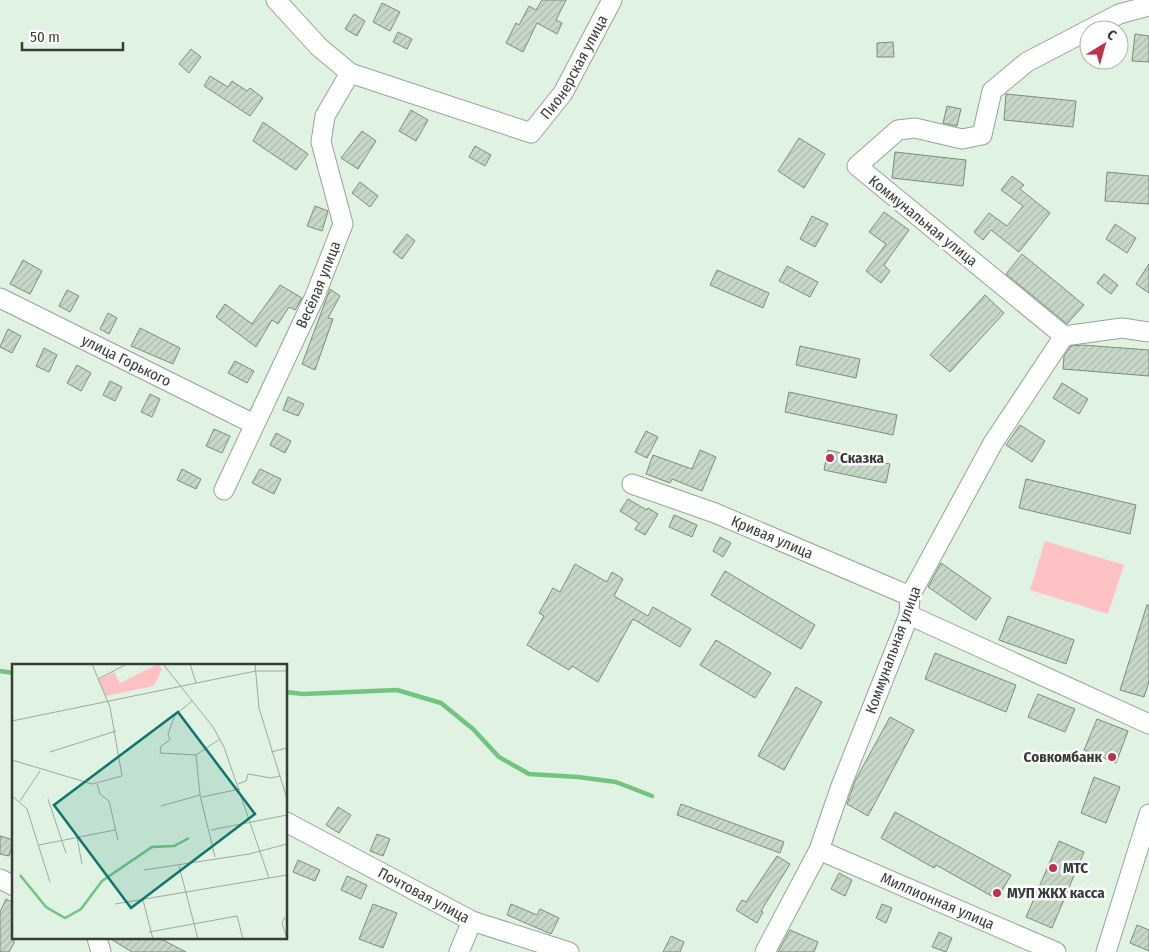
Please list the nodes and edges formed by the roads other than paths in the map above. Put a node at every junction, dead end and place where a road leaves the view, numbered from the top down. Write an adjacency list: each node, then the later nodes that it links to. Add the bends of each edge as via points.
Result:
1 (276, 0): 4 (street, via 319,48)
2 (612, 0): 4 (street, Пионерская улица, via 563,93 531,133)
3 (1149, 6): 7 (street, Коммунальная улица, via 1119,14 1027,62 992,91 982,135 962,139 915,128 898,130 857,166)
4 (350, 73): 8 (street, Весёлая улица, via 325,116 321,142 343,224 315,296)
5 (0, 298): 8 (street, улица Горького)
6 (1149, 332): 7 (street, via 1122,328)
7 (1064, 336): 11 (street, Коммунальная улица, via 993,443)
8 (254, 424): 10 (street, Весёлая улица)
9 (632, 484): 11 (street, Кривая улица, via 715,513)
10 (224, 490)
11 (910, 596): 12 (street, Коммунальная улица)
12 (909, 615): 13 (street); 16 (street, Коммунальная улица, via 840,786)
13 (1149, 724)
14 (1149, 814): 24 (street)
15 (288, 823): 19 (street, Почтовая улица)
16 (819, 850): 22 (street, Коммунальная улица); 23 (street, Миллионная улица)
17 (0, 879): 18 (street)
18 (12, 885)
19 (472, 921): 20 (street); 21 (street, Почтовая улица)
20 (459, 952)
21 (569, 952)
22 (764, 952)
23 (1056, 952)
24 (1106, 952)

